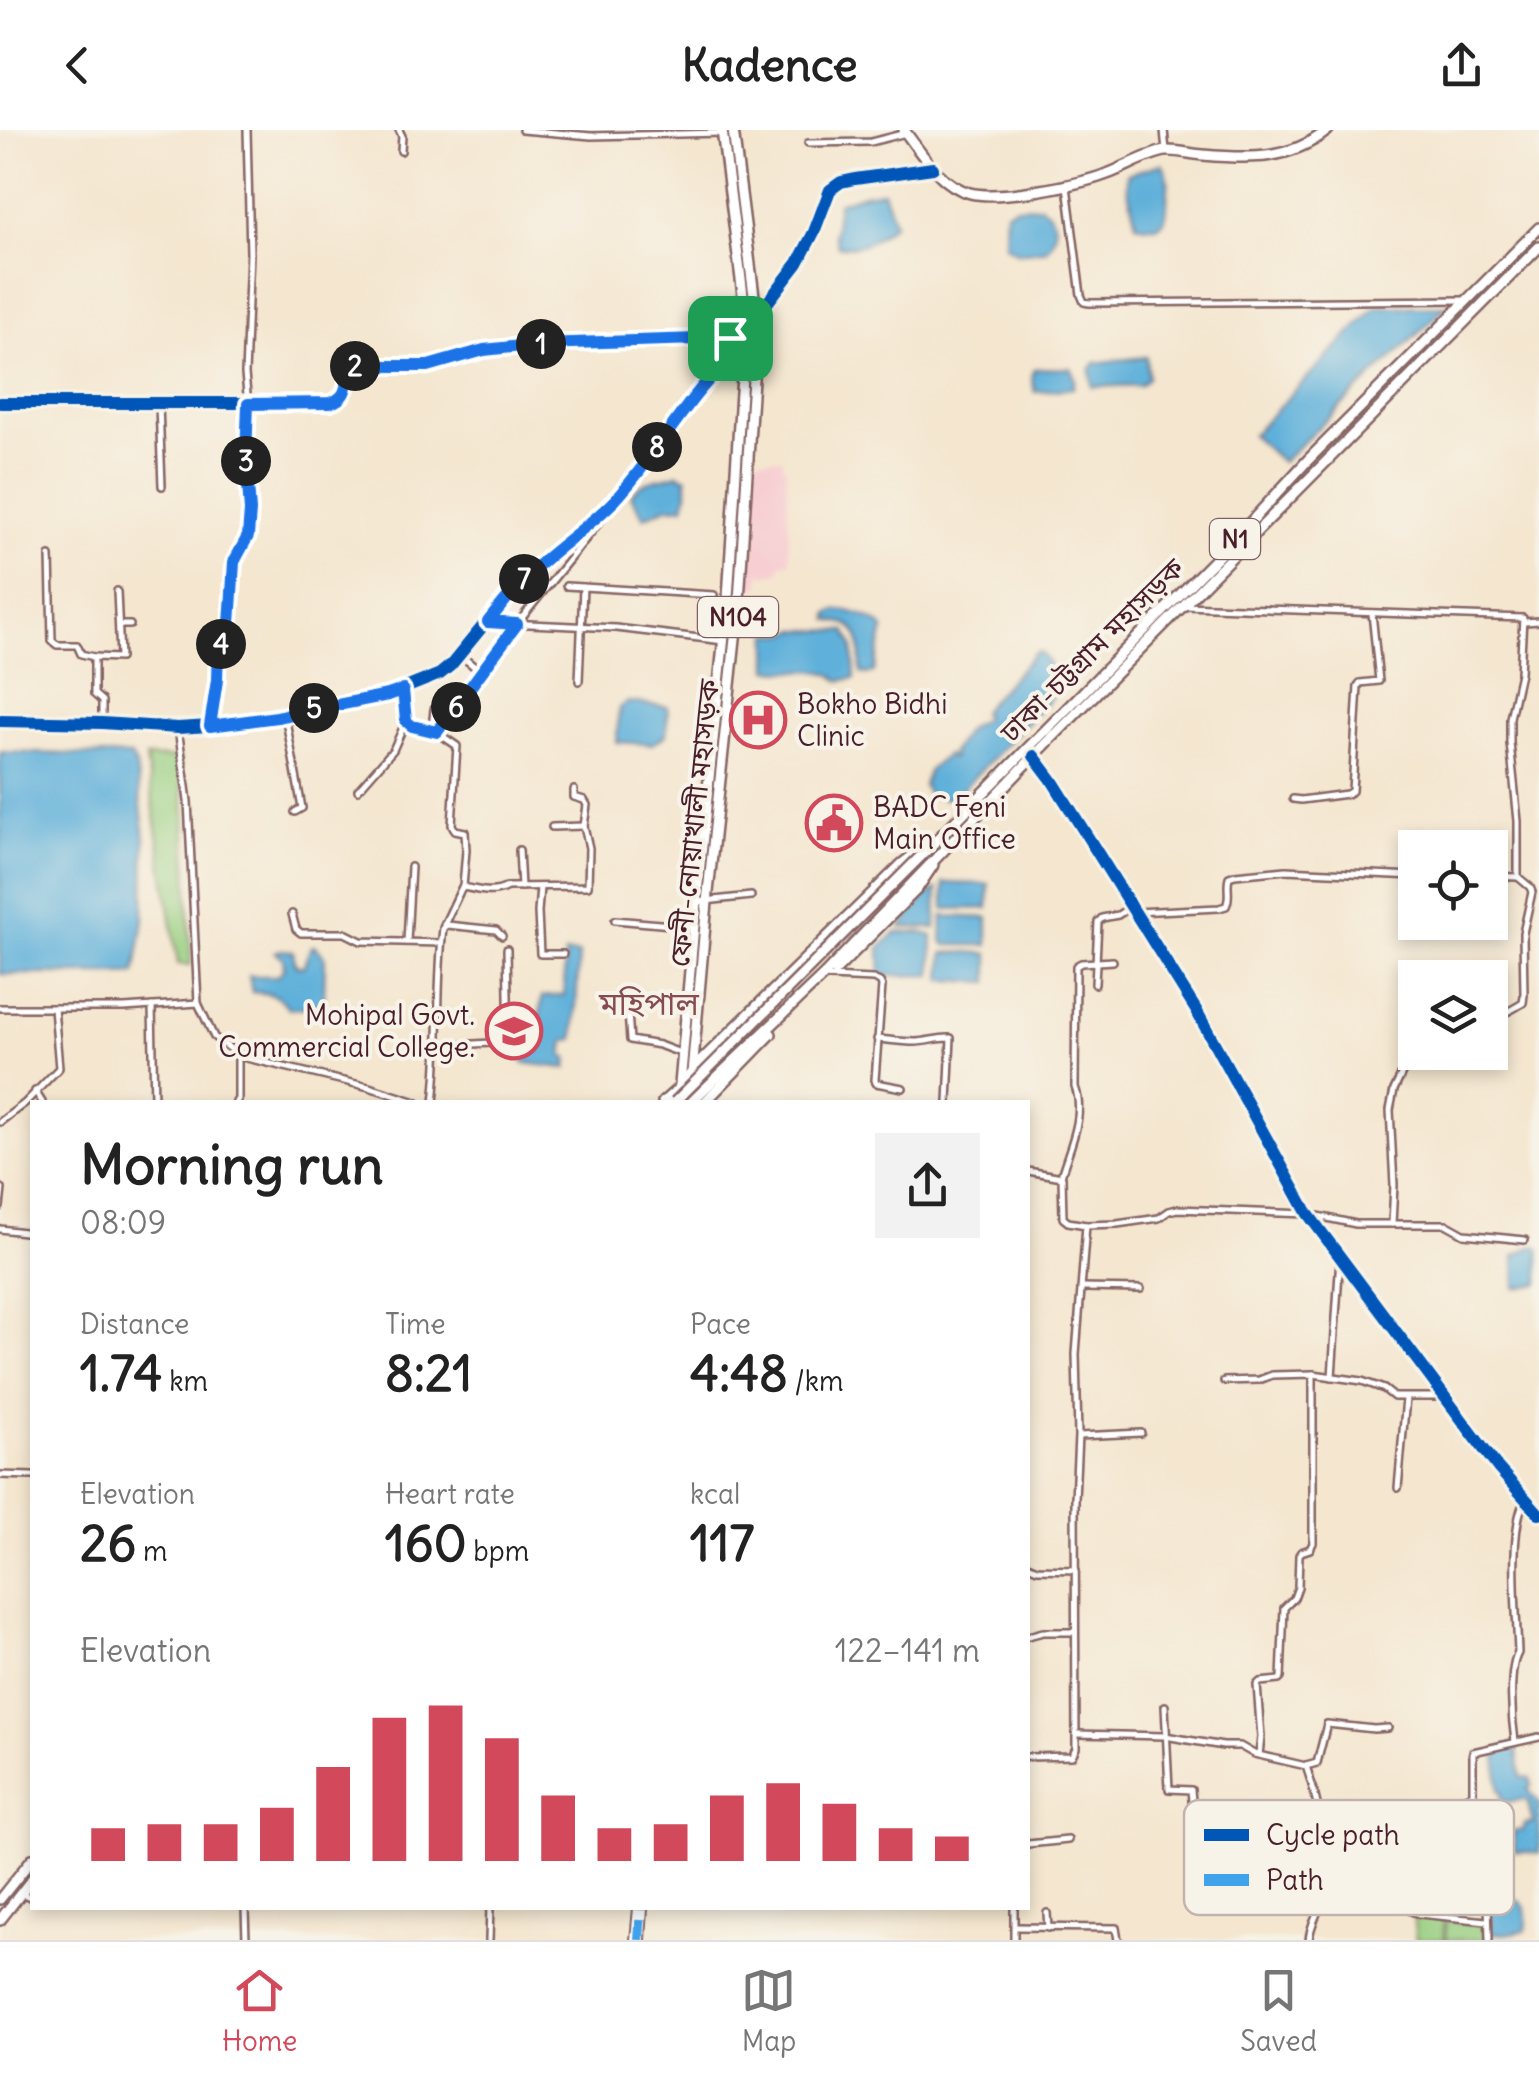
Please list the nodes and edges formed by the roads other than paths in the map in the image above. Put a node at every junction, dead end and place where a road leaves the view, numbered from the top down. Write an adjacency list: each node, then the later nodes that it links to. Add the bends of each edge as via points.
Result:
1 (247, 130): 21 (street)
2 (399, 130): 9 (street)
3 (522, 130): 6 (street, via 591,136)
4 (1164, 130): 10 (street)
5 (1328, 130): 10 (highway, via 1283,154 1242,158)
6 (726, 131): 16 (highway, ফেনী-নোয়াখালী মহাসড়ক / N104); 18 (highway, ফেনী-নোয়াখালী মহাসড়ক / N104)
7 (905, 132): 8 (street, via 870,142); 11 (highway)
8 (808, 143)
9 (401, 151)
10 (1166, 151): 12 (highway)
11 (933, 168): 12 (highway, via 969,193); 16 (street, via 854,178 830,190 798,263)
12 (1067, 185): 15 (street, via 1084,302)
13 (1539, 228): 15 (highway, ঢাকা-চট্টগ্রাম মহাসড়ক / N1)
14 (1539, 246): 29 (highway, ঢাকা-চট্টগ্রাম মহাসড়ক / N1)
15 (1468, 300): 59 (highway, ঢাকা-চট্টগ্রাম মহাসড়ক / N1)
16 (756, 323): 18 (street); 70 (highway, ফেনী-নোয়াখালী মহাসড়ক / N104, via 739,601)
17 (730, 338): 18 (street); 21 (street, via 540,344 428,366 354,366 339,400); 32 (street, via 721,366 618,496 514,588)
18 (744, 344): 38 (highway, ফেনী-নোয়াখালী মহাসড়ক / N104)
19 (0, 402): 20 (street)
20 (159, 404): 21 (street); 22 (street)
21 (248, 404): 49 (street, via 248,536 234,562 230,624 218,648)
22 (162, 486)
23 (606, 514): 34 (street)
24 (50, 556): 40 (street, via 52,641)
25 (566, 586): 26 (street)
26 (583, 587): 28 (street); 37 (street)
27 (117, 592): 35 (street)
28 (714, 595)
29 (1183, 606): 30 (street); 52 (highway, ঢাকা-চট্টগ্রাম মহাসড়ক / N1)
30 (1372, 613): 33 (street); 55 (street, via 1378,680 1358,686 1352,791)
31 (1539, 621): 33 (street)
32 (488, 622): 34 (street); 39 (street)
33 (1525, 622): 65 (street, via 1510,718)
34 (517, 624): 37 (street); 41 (street)
35 (119, 625): 36 (street); 40 (street, via 120,658)
36 (130, 625)
37 (581, 628): 38 (street); 42 (street)
38 (724, 641): 70 (highway, ফেনী-নোয়াখালী মহাসড়ক / N104)
39 (460, 655): 41 (street); 43 (street, via 440,674)
40 (94, 657): 48 (street)
41 (481, 672): 51 (street)
42 (579, 681)
43 (403, 690): 45 (street); 47 (street)
44 (434, 708): 51 (street)
45 (285, 715): 49 (street); 56 (street, via 302,808)
46 (0, 721): 48 (street)
47 (406, 721): 51 (street); 53 (street, via 393,750)
48 (102, 723): 50 (street)
49 (210, 726): 50 (street)
50 (178, 728): 85 (street)
51 (434, 730): 66 (street, via 457,746 452,826 465,832)
52 (1034, 756): 61 (highway, ঢাকা-চট্টগ্রাম মহাসড়ক / N1); 71 (street)
53 (358, 790)
54 (574, 790): 57 (street, via 587,805)
55 (1292, 800)
56 (295, 812)
57 (584, 826): 58 (street); 68 (street, via 588,886)
58 (552, 827)
59 (928, 848): 96 (highway, via 888,878); 107 (highway, ঢাকা-চট্টগ্রাম মহাসড়ক / N1, bridge)
60 (518, 850): 67 (street)
61 (936, 858): 83 (highway, via 917,890); 109 (highway, ঢাকা-চট্টগ্রাম মহাসড়ক / N1)
62 (411, 867): 77 (street)
63 (1398, 875): 71 (street, via 1286,870 1234,876 1226,906)
64 (1508, 877): 65 (street)
65 (1518, 877): 89 (street, via 1532,899 1523,933 1523,1003)
66 (463, 885): 67 (street, via 498,892); 74 (street)
67 (520, 887): 68 (street)
68 (540, 888): 80 (street, via 540,954)
69 (751, 896): 70 (street)
70 (702, 902): 75 (highway, ফেনী-নোয়াখালী মহাসড়ক / N104); 96 (highway, ফেনী-নোয়াখালী মহাসড়ক / N104)
71 (1134, 909): 82 (street, via 1099,919); 117 (street)
72 (292, 914): 77 (street, via 301,933)
73 (615, 920): 75 (street)
74 (444, 925): 76 (street); 78 (street)
75 (694, 927): 93 (highway, ফেনী-নোয়াখালী মহাসড়ক / N104)
76 (502, 936)
77 (406, 942): 78 (street)
78 (441, 942): 92 (street)
79 (507, 949): 92 (street, via 509,1042)
80 (563, 954)
81 (1113, 961): 82 (street)
82 (1096, 962): 84 (street); 114 (street, via 1076,966 1078,1120)
83 (829, 976): 91 (street, via 880,982); 110 (highway)
84 (1095, 984)
85 (198, 1004): 86 (street); 94 (street, via 214,1037)
86 (152, 1006): 88 (street); 102 (street)
87 (0, 1008): 88 (street)
88 (54, 1008): 99 (street, via 59,1068)
89 (1508, 1009)
90 (628, 1012): 93 (street, via 630,1040)
91 (878, 1039): 98 (street, via 876,1083); 111 (street, via 950,1038)
92 (438, 1046): 104 (street)
93 (682, 1054): 97 (highway, ফেনী-নোয়াখালী মহাসড়ক / N104)
94 (238, 1055): 100 (street); 103 (street)
95 (1404, 1070): 118 (street, via 1390,1110)
96 (692, 1073): 97 (highway); 108 (highway, ফেনী-নোয়াখালী মহাসড়ক / N104)
97 (680, 1088): 105 (highway); 106 (highway, ফেনী-নোয়াখালী মহাসড়ক / N104)
98 (903, 1088)
99 (35, 1091): 101 (street); 112 (street)
100 (394, 1099)
101 (41, 1100)
102 (154, 1100)
103 (237, 1100)
104 (434, 1100)
105 (665, 1100)
106 (677, 1100)
107 (679, 1100)
108 (690, 1100)
109 (692, 1100)
110 (707, 1100)
111 (948, 1100)
112 (0, 1122)
113 (1030, 1171): 114 (street)
114 (1061, 1176): 119 (street, via 1063,1218)
115 (0, 1187): 116 (street)
116 (0, 1207)
117 (1308, 1214): 118 (street); 119 (street, via 1177,1210); 123 (street)
118 (1392, 1224): 122 (street, via 1446,1224 1464,1234)
119 (1086, 1225): 124 (street)
120 (0, 1229): 121 (street)
121 (30, 1234)
122 (1524, 1240)
123 (1340, 1258): 127 (street); 130 (street)
124 (1082, 1288): 125 (street); 132 (street)
125 (1142, 1288)
126 (1313, 1374): 127 (street); 128 (street); 148 (street, via 1313,1543 1300,1554 1298,1588 1284,1608 1281,1678 1257,1685)
127 (1332, 1376): 129 (street)
128 (1224, 1381)
129 (1406, 1398): 130 (street); 135 (street)
130 (1446, 1398): 136 (street)
131 (1140, 1432): 132 (street)
132 (1078, 1436): 139 (street)
133 (0, 1475): 134 (street)
134 (30, 1476)
135 (1398, 1488)
136 (1525, 1500): 137 (street); 147 (street, via 1516,1544)
137 (1539, 1514)
138 (1030, 1566): 139 (street)
139 (1076, 1570): 140 (street)
140 (1075, 1632): 141 (street); 144 (street)
141 (1030, 1635)
142 (1165, 1706): 145 (street)
143 (1388, 1728): 150 (street, via 1327,1724 1316,1763)
144 (1076, 1734): 145 (street); 149 (street, via 1072,1756)
145 (1165, 1736): 148 (street, via 1240,1746); 151 (street, via 1170,1790 1191,1790)
146 (1539, 1737): 147 (street)
147 (1515, 1742): 153 (street, via 1473,1752 1473,1794)
148 (1259, 1755): 150 (street)
149 (1030, 1757)
150 (1306, 1766): 152 (street)
151 (1192, 1800)
152 (1317, 1800)
153 (1452, 1800)
154 (1068, 1840): 155 (street)
155 (1030, 1844)
156 (30, 1861): 160 (highway)
157 (30, 1882): 158 (highway)
158 (22, 1893): 159 (street); 169 (highway)
159 (30, 1897)
160 (0, 1899)
161 (245, 1910): 173 (street)
162 (490, 1910): 174 (street)
163 (640, 1910): 175 (main road)
164 (1014, 1910): 171 (street)
165 (1048, 1913): 172 (street)
166 (1316, 1915): 178 (street)
167 (1429, 1915): 170 (street)
168 (1487, 1915): 170 (street)
169 (0, 1920)
170 (1487, 1921): 179 (street)
171 (1016, 1927): 172 (street); 176 (street)
172 (1048, 1928): 177 (street, via 1116,1928)
173 (246, 1940)
174 (489, 1940)
175 (638, 1940)
176 (1014, 1940)
177 (1118, 1940)
178 (1309, 1940)
179 (1489, 1940)

